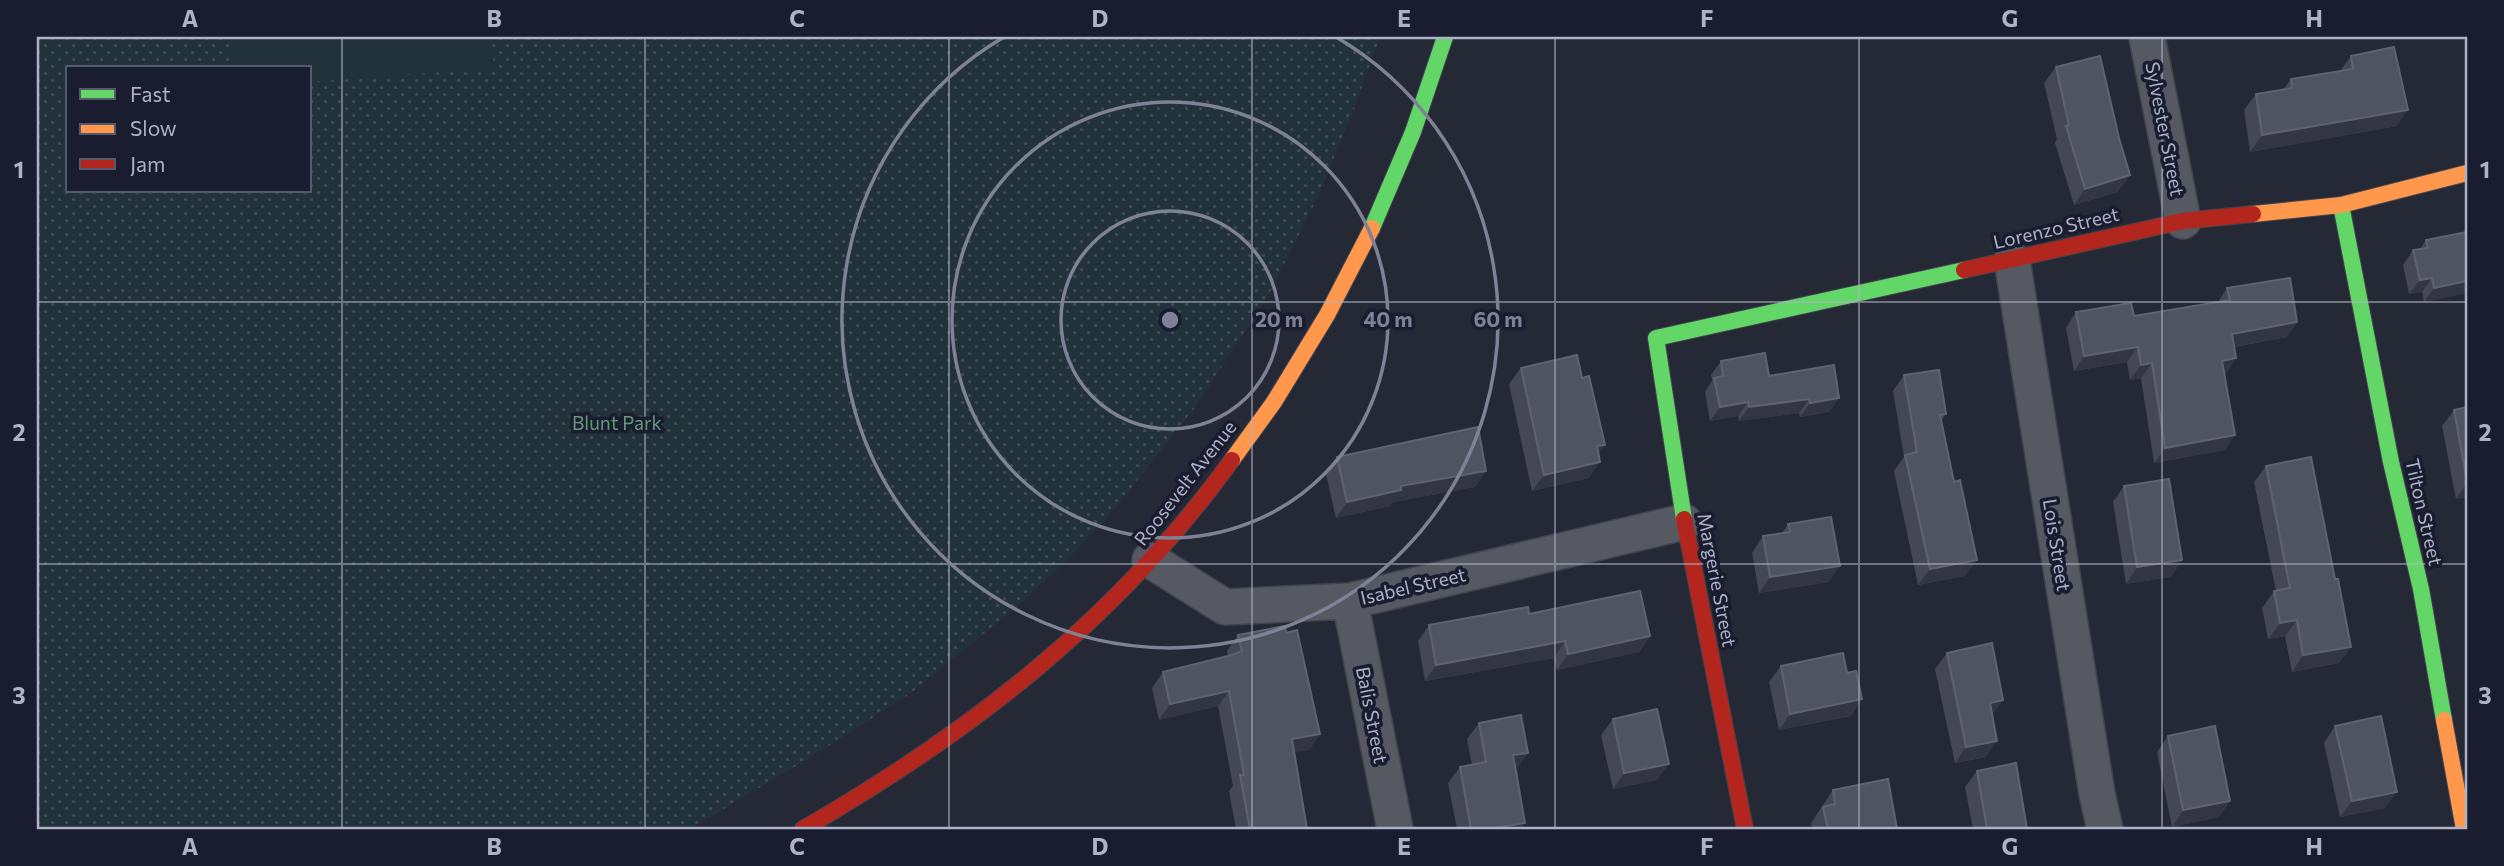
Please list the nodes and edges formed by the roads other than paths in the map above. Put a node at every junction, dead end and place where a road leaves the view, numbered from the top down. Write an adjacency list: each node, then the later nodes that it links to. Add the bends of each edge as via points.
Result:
1 (1446, 37): 9 (street, Roosevelt Avenue, via 1397,177 1340,291 1236,455)
2 (2147, 37): 5 (street, Sylvester Street)
3 (2467, 173): 4 (street, Lorenzo Street)
4 (2341, 205): 5 (street, Lorenzo Street); 15 (street, Tilton Street, via 2421,589)
5 (2183, 221): 6 (street, Lorenzo Street)
6 (2012, 260): 7 (street, Lorenzo Street); 14 (street, Lois Street)
7 (1656, 338): 8 (street, Margerie Street)
8 (1684, 522): 10 (street, Isabel Street); 13 (street, Margerie Street)
9 (1150, 560): 10 (street, Isabel Street, via 1225,607); 11 (street, Roosevelt Avenue, via 1101,611 1003,697 910,766)
10 (1350, 601): 12 (street, Balis Street)
11 (803, 829)
12 (1395, 829)
13 (1745, 829)
14 (2105, 829)
15 (2464, 829)

